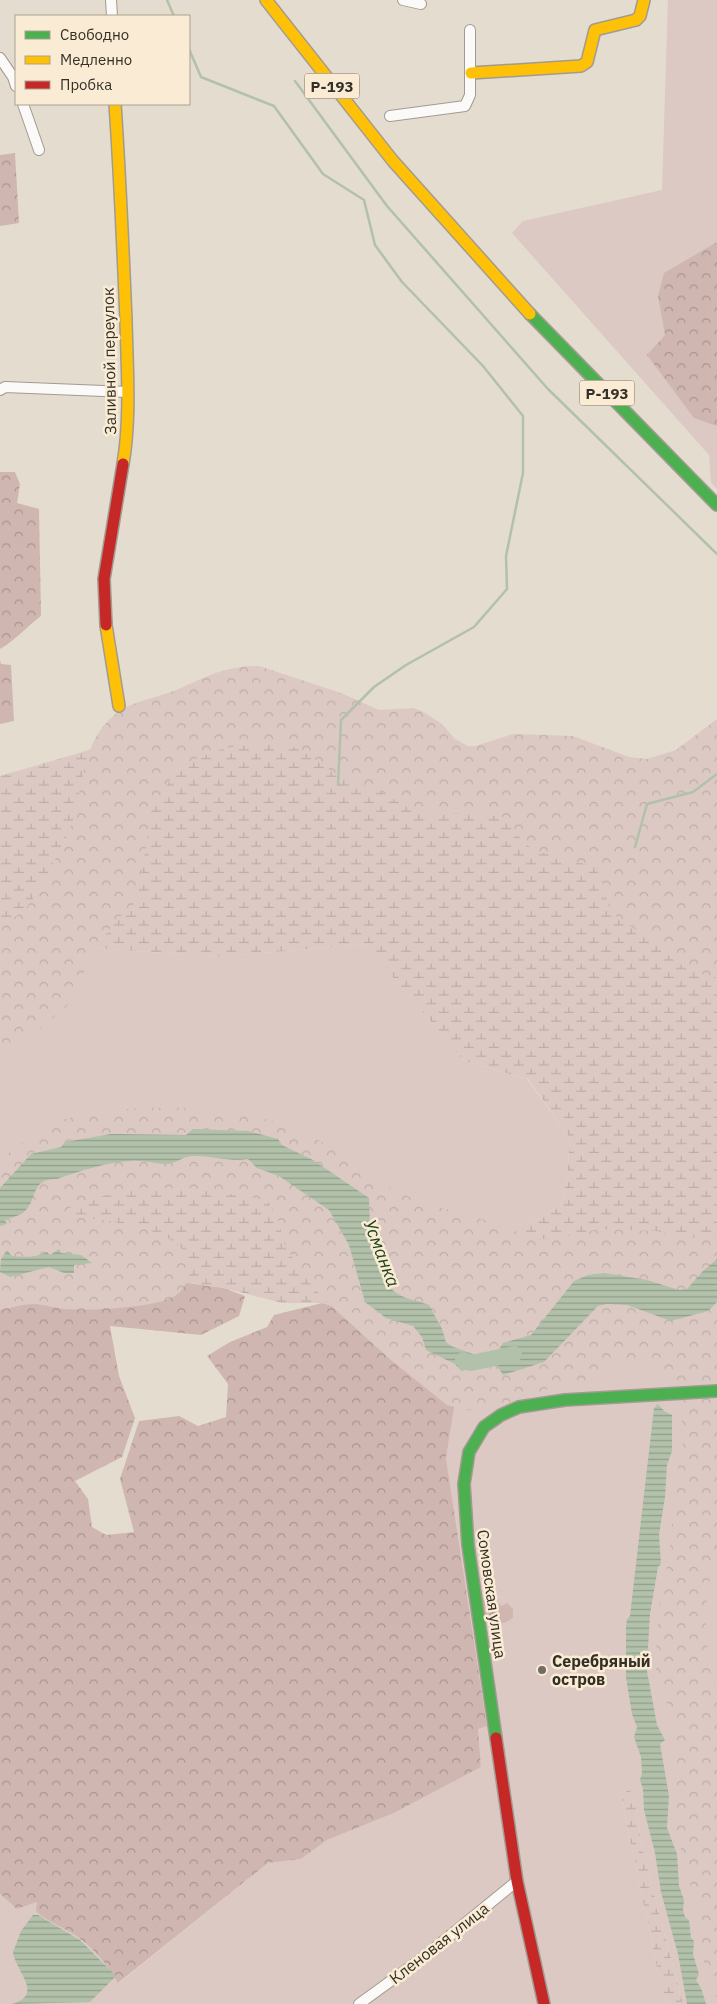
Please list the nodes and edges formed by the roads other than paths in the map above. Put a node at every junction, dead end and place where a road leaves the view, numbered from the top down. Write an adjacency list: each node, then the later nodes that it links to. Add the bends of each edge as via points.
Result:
1 (111, 0): 6 (street)
2 (266, 0): 17 (main road, Р-193, via 307,56 447,224 529,313)
3 (402, 0): 5 (street)
4 (644, 0): 9 (main road, via 636,20 595,30 590,56 581,66)
5 (421, 4)
6 (112, 15)
7 (470, 30): 9 (street)
8 (0, 58): 10 (street)
9 (471, 74): 13 (street, via 470,95 465,106)
10 (15, 83)
11 (23, 105): 14 (street)
12 (115, 105): 16 (main road, Заливной переулок, via 122,200)
13 (390, 116)
14 (39, 150)
15 (0, 390): 16 (street, via 5,387)
16 (128, 392): 18 (main road, Заливной переулок, via 127,441 104,579 104,615)
17 (717, 505)
18 (119, 706)
19 (717, 1390): 20 (main road, Сомовская улица, via 519,1407 495,1419 479,1433 472,1445 466,1460 464,1484 468,1545)
20 (517, 1881): 21 (street, Кленовая улица, via 425,1956); 22 (main road, Сомовская улица)
21 (359, 2004)
22 (544, 2004)

